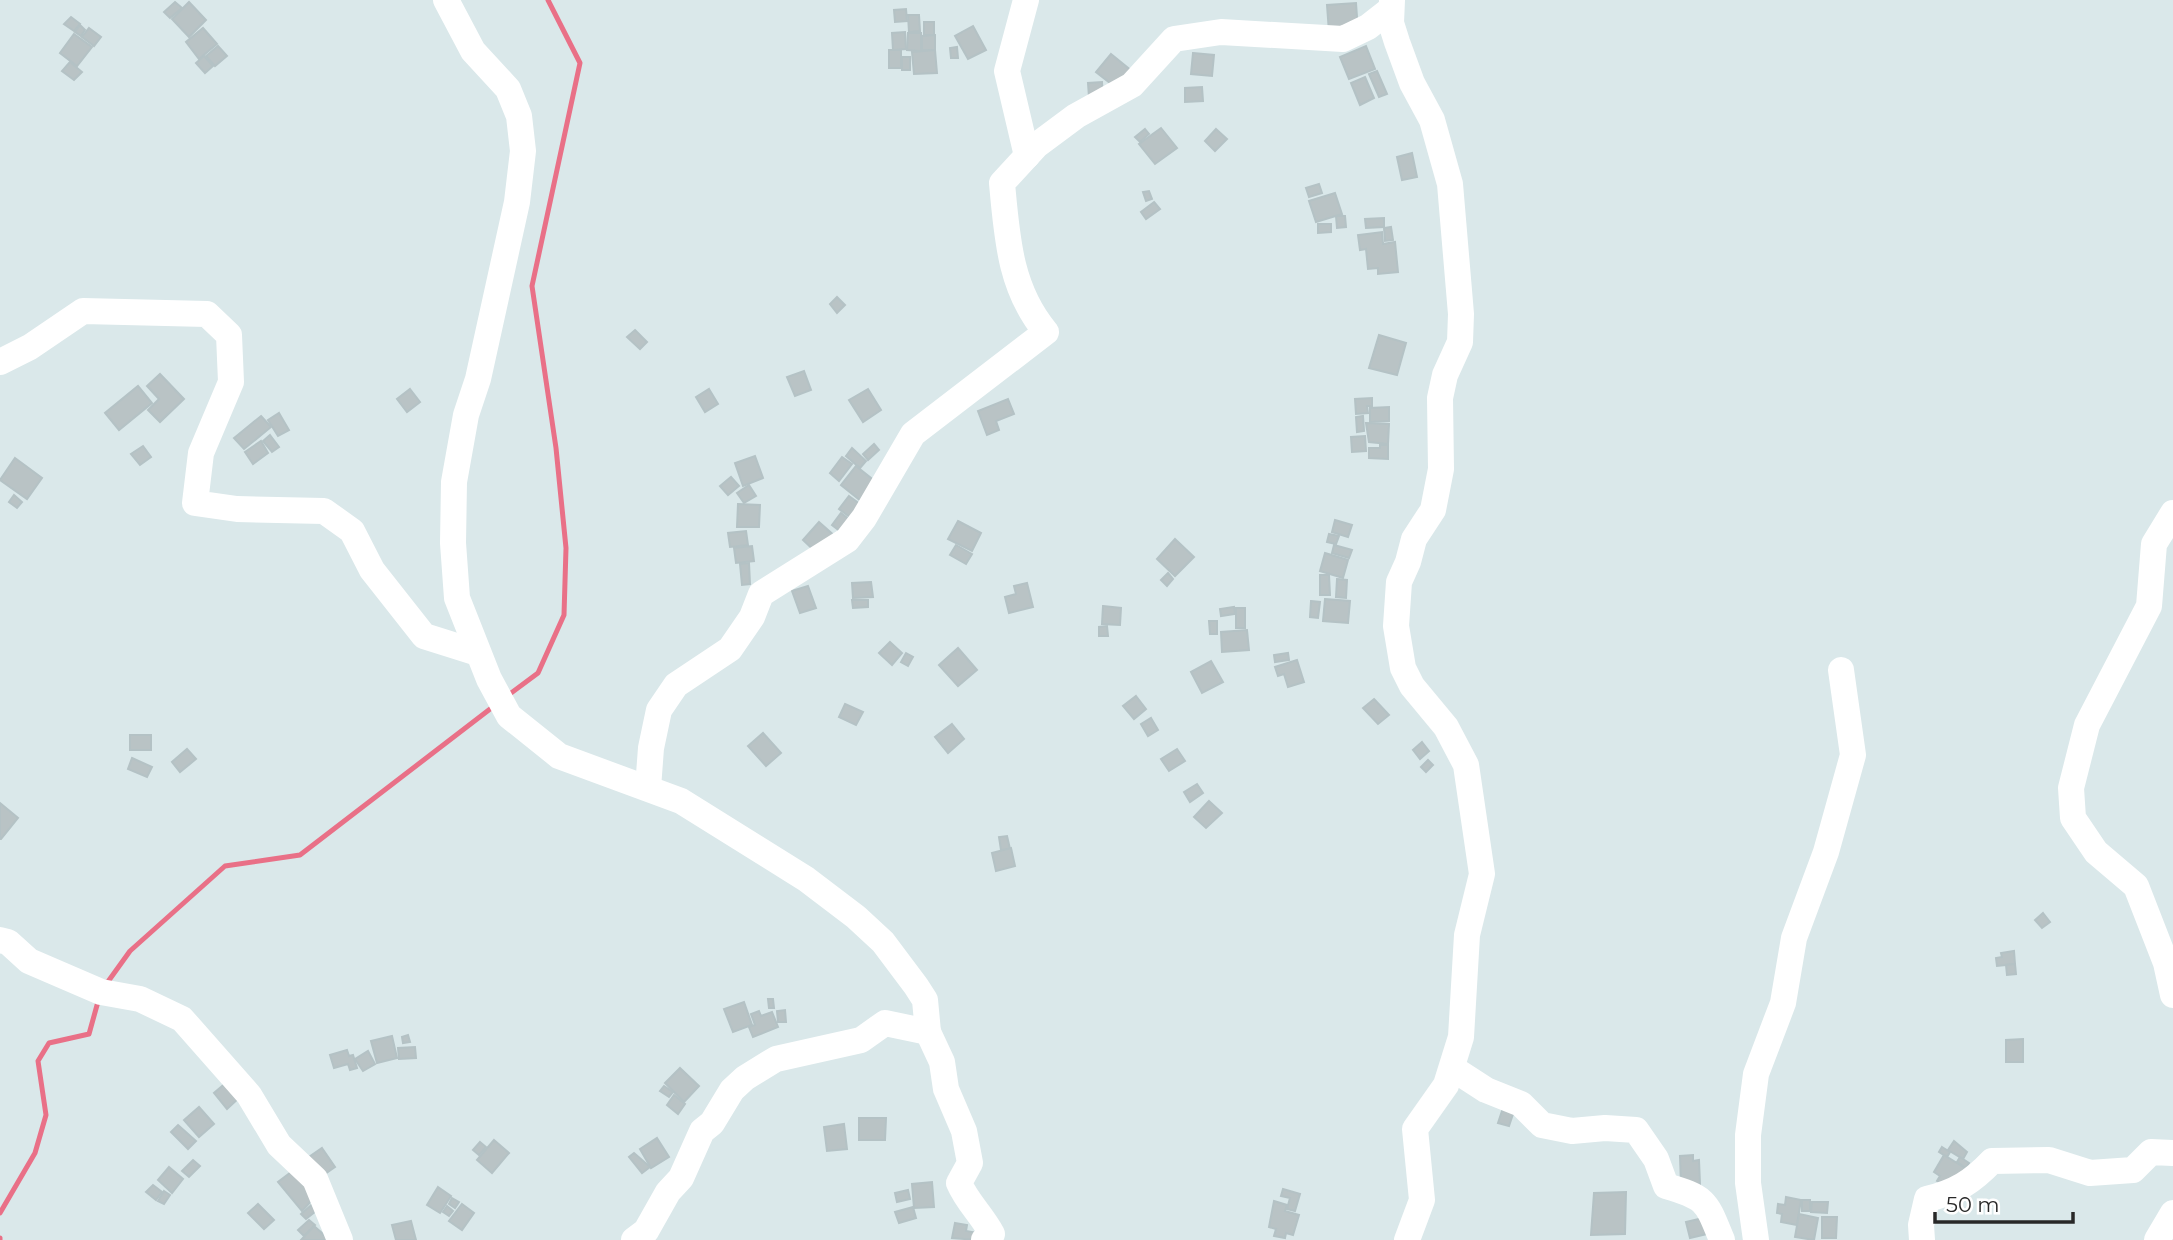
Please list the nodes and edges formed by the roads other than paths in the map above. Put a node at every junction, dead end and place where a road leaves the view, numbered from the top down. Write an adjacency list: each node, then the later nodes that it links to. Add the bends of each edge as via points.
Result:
1 (446, 0): 7 (street, via 473,51 508,89 519,116 523,151 517,202 454,481 457,598)
2 (1026, 0): 4 (street, via 1007,71)
3 (1392, 4): 4 (street, via 1368,27 1343,39 1221,32 1174,39 1132,85 1076,116); 13 (street, via 1397,42 1412,83 1433,120 1450,184 1461,314 1460,342 1440,398 1441,469 1433,510 1414,539 1396,596 1404,668 1419,698 1446,727 1466,765 1482,862 1482,884 1468,921 1463,1023)
4 (1027, 156): 9 (street, via 1002,183 1006,230 1028,310 1046,332 913,434 847,540 761,594 730,649 677,685 659,710)
5 (0, 362): 7 (street, via 83,310 207,314 229,335 231,382 201,453 195,503 324,512 352,531 372,570 424,636)
6 (2173, 513): 11 (street, via 2154,544 2149,606 2087,725 2071,788 2073,818 2095,852 2136,886 2166,962)
7 (478, 653): 9 (street, via 519,727 559,755)
8 (1841, 670): 21 (street, via 1853,755 1826,852 1794,938 1783,1003 1756,1074 1748,1183)
9 (648, 788): 12 (street, via 720,822 856,917 883,942 925,1000)
10 (0, 940): 16 (street, via 29,961 101,992 140,999 182,1019 250,1095 279,1145 315,1179)
11 (2173, 995)
12 (928, 1032): 17 (street, via 885,1023 861,1040 789,1055 754,1070 732,1090 702,1131 681,1178 646,1231); 18 (street, via 964,1131 970,1163 959,1183 992,1234)
13 (1452, 1068): 19 (street, via 1446,1085 1415,1129 1422,1200); 20 (street, via 1486,1090 1521,1104 1542,1125 1636,1130 1656,1159 1666,1186 1698,1195 1708,1206)
14 (2173, 1153): 22 (street, via 2151,1152 2133,1170 2090,1173 2049,1160 1992,1161 1972,1182 1927,1199)
15 (2173, 1213): 23 (street)
16 (340, 1240)
17 (634, 1240)
18 (984, 1240)
19 (1407, 1240)
20 (1722, 1240)
21 (1756, 1240)
22 (1922, 1240)
23 (2157, 1240)

